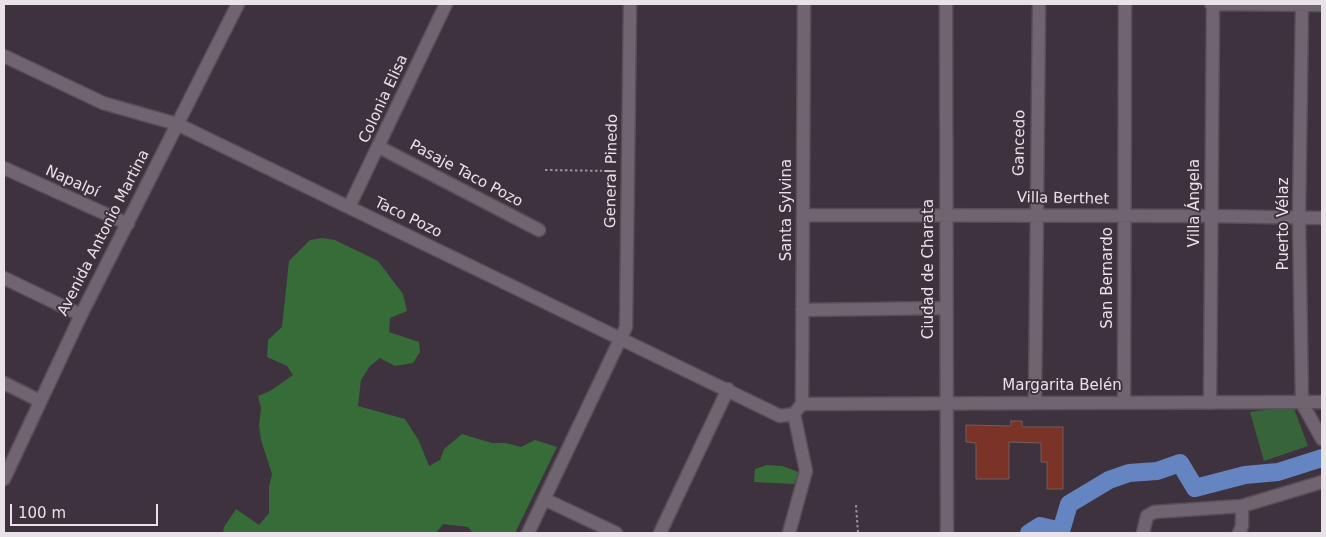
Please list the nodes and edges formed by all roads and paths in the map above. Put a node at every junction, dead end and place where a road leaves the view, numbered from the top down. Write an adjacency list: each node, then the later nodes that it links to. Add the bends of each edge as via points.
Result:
1 (238, 4): 12 (street, Avenida Antonio Martina)
2 (446, 4): 13 (street, Colonia Elisa)
3 (630, 4): 16 (street, General Pinedo)
4 (804, 4): 18 (street, Santa Sylvina)
5 (946, 4): 19 (street, Ciudad de Charata)
6 (1038, 4): 20 (street, Gancedo)
7 (1125, 4): 21 (street, San Bernardo)
8 (1212, 4): 9 (street); 22 (street, Villa Ángela)
9 (1302, 4): 10 (street); 23 (street, Puerto Vélaz)
10 (1322, 5)
11 (4, 56): 12 (street, Taco Pozo, via 103,103)
12 (177, 124): 17 (street, Taco Pozo); 25 (street, Avenida Antonio Martina)
13 (379, 147): 17 (street, Colonia Elisa); 26 (street, Pasaje Taco Pozo)
14 (4, 168): 25 (street, Napalpí)
15 (545, 170): 16 (path)
16 (628, 171): 31 (street, General Pinedo, via 626,327)
17 (349, 207): 31 (street, Taco Pozo)
18 (803, 215): 19 (street, Villa Berthet); 29 (street, Santa Sylvina)
19 (945, 215): 20 (street, Villa Berthet); 28 (street, Ciudad de Charata)
20 (1036, 215): 21 (street, Villa Berthet); 38 (street, Gancedo)
21 (1124, 216): 22 (street, Villa Berthet); 35 (street, San Bernardo)
22 (1212, 216): 23 (street, Villa Berthet); 39 (street, Villa Ángela)
23 (1299, 218): 24 (street, Villa Berthet); 40 (street, Puerto Vélaz)
24 (1322, 218)
25 (128, 224): 30 (street, Avenida Antonio Martina)
26 (539, 230)
27 (4, 278): 30 (street)
28 (945, 308): 29 (street); 37 (street, Ciudad de Charata)
29 (802, 310): 41 (street, Santa Sylvina)
30 (81, 315): 34 (street, Avenida Antonio Martina)
31 (621, 338): 33 (street, Taco Pozo); 45 (street, General Pinedo)
32 (4, 383): 34 (street)
33 (728, 389): 41 (street, Taco Pozo, via 780,416); 51 (street)
34 (40, 401): 43 (street, Avenida Antonio Martina)
35 (1124, 402): 38 (street, Margarita Belén); 39 (street, Margarita Belén)
36 (1322, 402): 40 (street, Margarita Belén)
37 (948, 403): 38 (street, Margarita Belén); 41 (street, Margarita Belén); 54 (street, Ciudad de Charata)
38 (1036, 403)
39 (1210, 403): 40 (street, Margarita Belén)
40 (1302, 403): 42 (street, Puerto Vélaz)
41 (798, 409): 52 (street, Santa Sylvina, via 806,471)
42 (1322, 439)
43 (4, 479)
44 (1322, 482): 47 (street)
45 (544, 500): 49 (street, General Pinedo); 50 (street)
46 (856, 505): 53 (path)
47 (1242, 506): 48 (street, via 1154,512 1147,516); 55 (street)
48 (1143, 528)
49 (528, 533)
50 (616, 533)
51 (660, 533)
52 (789, 533)
53 (858, 533)
54 (946, 533)
55 (1239, 533)

